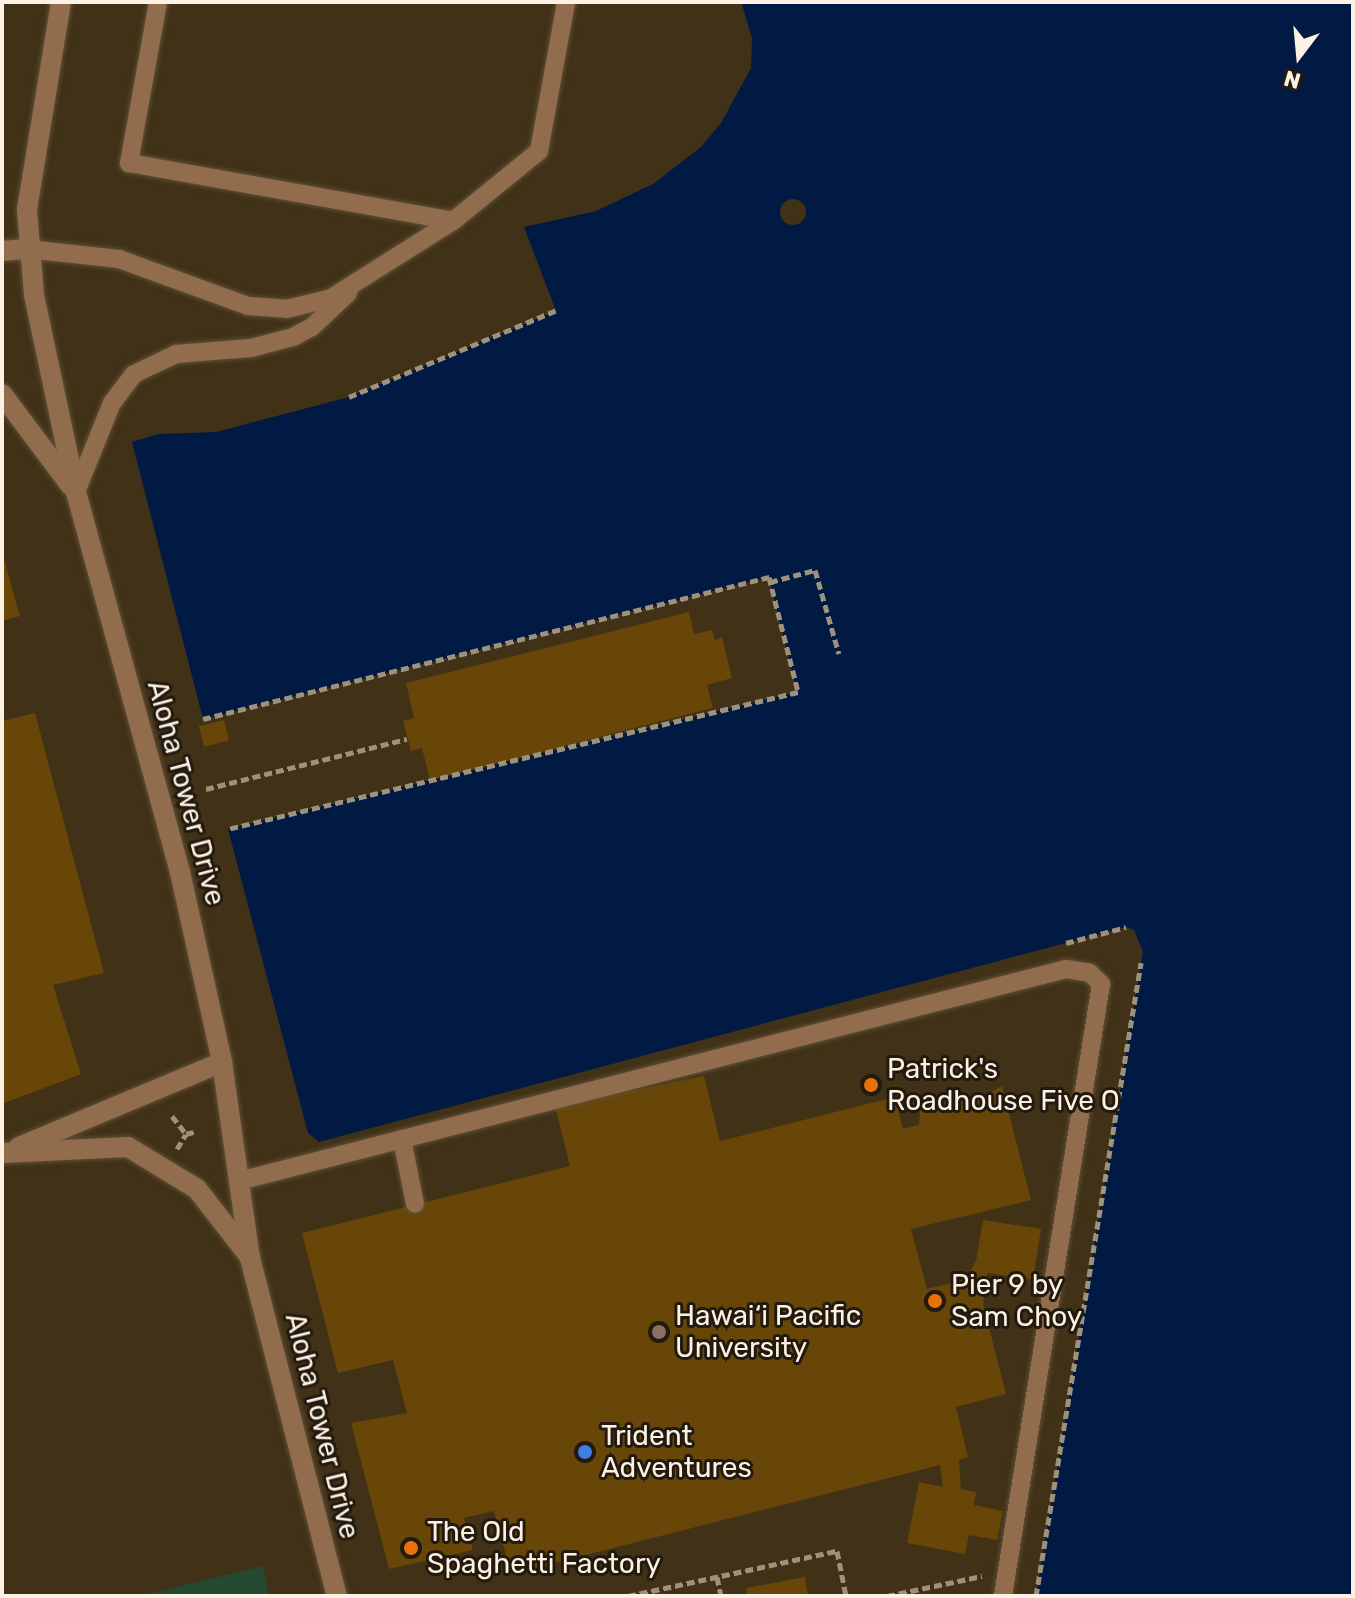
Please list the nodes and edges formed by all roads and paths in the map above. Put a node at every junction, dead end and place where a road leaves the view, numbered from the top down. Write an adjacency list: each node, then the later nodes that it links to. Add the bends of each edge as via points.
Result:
1 (61, 2): 5 (street, Aloha Tower Drive, via 32,164)
2 (158, 2): 4 (lane, via 129,163)
3 (566, 2): 4 (lane, via 539,151)
4 (453, 221): 7 (lane)
5 (27, 249): 6 (street); 7 (lane, via 119,259 228,301 267,309 309,305); 11 (street, Aloha Tower Drive)
6 (2, 251)
7 (353, 288): 11 (lane, via 327,315 293,337 176,354 134,374 112,403)
8 (557, 310): 10 (path)
9 (2, 394): 11 (street)
10 (349, 397)
11 (76, 492): 19 (street, Aloha Tower Drive, via 180,872)
12 (770, 582): 13 (path, via 815,570); 14 (path, via 769,577); 17 (path, via 798,692)
13 (839, 654)
14 (203, 719)
15 (407, 739): 16 (path)
16 (206, 789)
17 (228, 829)
18 (1141, 963): 37 (path)
19 (222, 1062): 25 (street); 26 (street, Aloha Tower Drive)
20 (172, 1116): 22 (path)
21 (197, 1131): 22 (path)
22 (186, 1134): 24 (path)
23 (402, 1139): 26 (lane); 27 (lane); 29 (lane, via 1066,969 1090,973 1101,984)
24 (177, 1149)
25 (2, 1153): 28 (street, via 128,1147 197,1189)
26 (239, 1181): 28 (street, Aloha Tower Drive)
27 (415, 1204)
28 (250, 1258): 31 (street, Aloha Tower Drive)
29 (1007, 1570): 35 (path); 36 (lane)
30 (717, 1577): 32 (path); 33 (path); 34 (path, via 837,1551)
31 (337, 1596)
32 (628, 1596)
33 (721, 1596)
34 (846, 1596)
35 (887, 1596)
36 (1003, 1596)
37 (1036, 1596)

